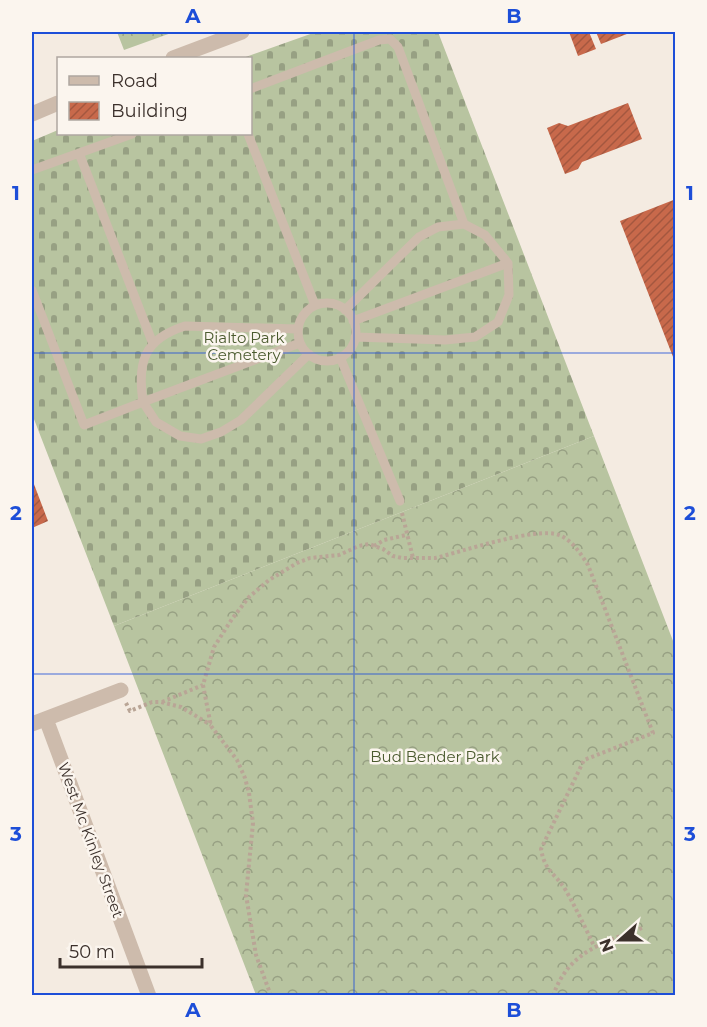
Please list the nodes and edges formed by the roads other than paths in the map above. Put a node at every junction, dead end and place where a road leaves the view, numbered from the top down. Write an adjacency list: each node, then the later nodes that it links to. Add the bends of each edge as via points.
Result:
1 (242, 32): 2 (street)
2 (176, 57)
3 (252, 88): 10 (lane, via 390,39 398,47)
4 (57, 104): 5 (street)
5 (32, 114)
6 (129, 135): 8 (lane)
7 (248, 135): 13 (lane)
8 (80, 153): 9 (lane); 19 (lane)
9 (32, 170)
10 (464, 224): 11 (lane, via 485,235); 14 (lane, via 438,227 419,237)
11 (508, 262): 15 (lane); 17 (lane, via 509,295 498,322 475,337)
12 (32, 290): 22 (lane, via 84,425)
13 (315, 305): 14 (lane, via 331,303); 16 (lane, via 303,315)
14 (345, 310): 15 (lane)
15 (353, 321): 17 (lane)
16 (298, 329): 18 (lane); 19 (lane, via 186,326 162,335)
17 (355, 337): 21 (lane, via 352,346)
18 (300, 343): 20 (lane); 22 (lane)
19 (153, 344): 22 (lane, via 141,365)
20 (309, 354): 21 (lane, via 323,360); 22 (lane, via 241,420 201,439 180,436 156,422)
21 (339, 357): 23 (lane)
22 (143, 402)
23 (400, 501)
24 (121, 690): 25 (street)
25 (39, 722): 26 (street, West Mc Kinley Street)
26 (149, 996)

